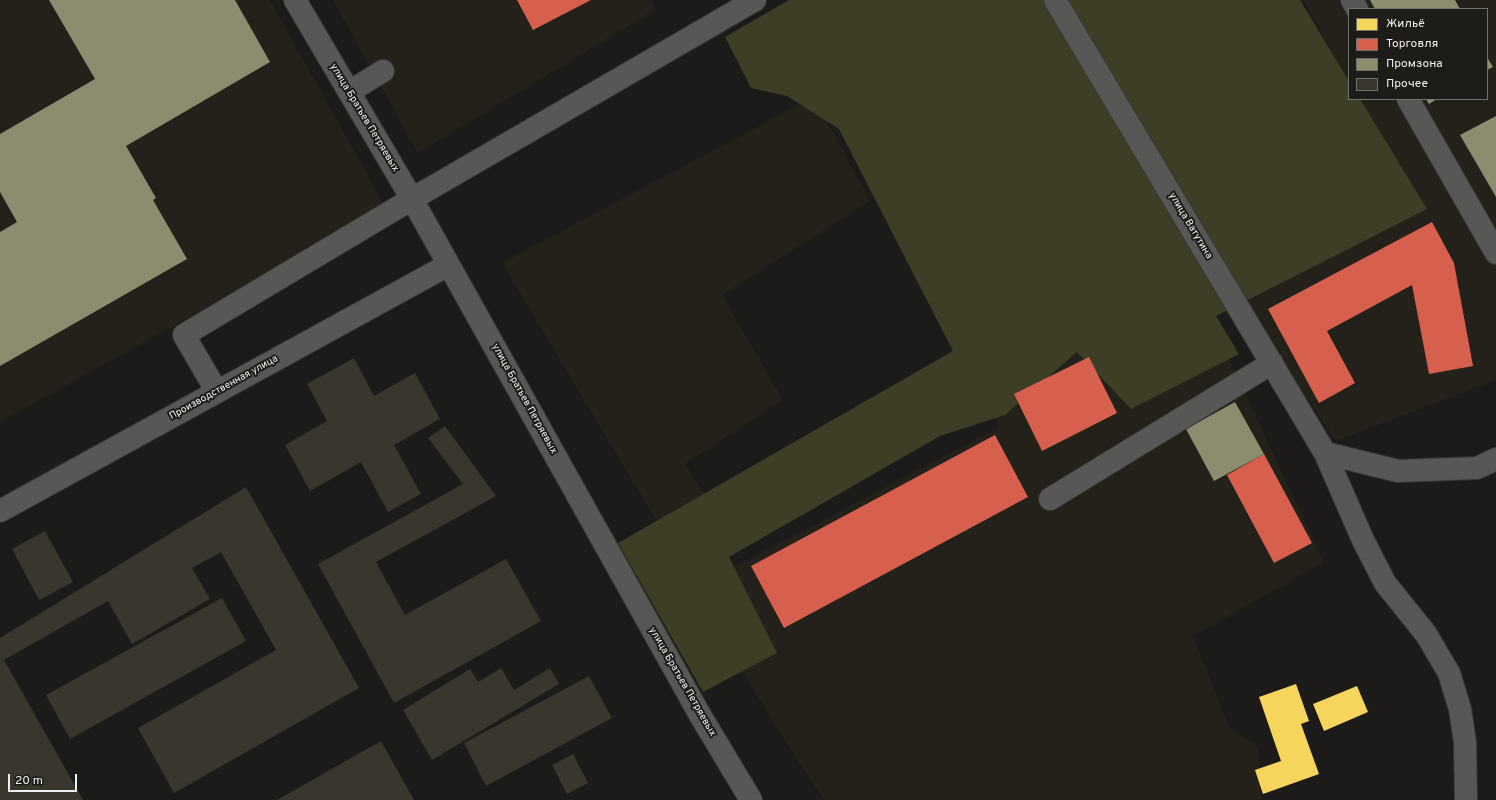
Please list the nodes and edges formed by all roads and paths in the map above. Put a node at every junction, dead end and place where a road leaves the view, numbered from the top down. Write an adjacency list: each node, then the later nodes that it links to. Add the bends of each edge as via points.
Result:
1 (295, 0): 5 (street, улица Братьев Петряевых)
2 (755, 0): 7 (street)
3 (1055, 0): 10 (street, улица Ватутина)
4 (383, 71): 5 (street)
5 (349, 92): 7 (street, улица Братьев Петряевых)
6 (1409, 100): 8 (street)
7 (412, 199): 9 (street, улица Братьев Петряевых); 11 (street, via 184,335)
8 (1496, 253)
9 (448, 265): 11 (street, Производственная улица); 16 (street, улица Братьев Петряевых, via 700,715 732,784)
10 (1272, 363): 12 (street, улица Ватутина); 14 (street)
11 (217, 392): 15 (street, Производственная улица)
12 (1325, 453): 13 (street, via 1398,471 1477,468); 17 (street, улица Ватутина, via 1385,583 1426,634 1449,673 1460,709 1465,742)
13 (1496, 459)
14 (1050, 499)
15 (0, 511)
16 (751, 800)
17 (1466, 800)

